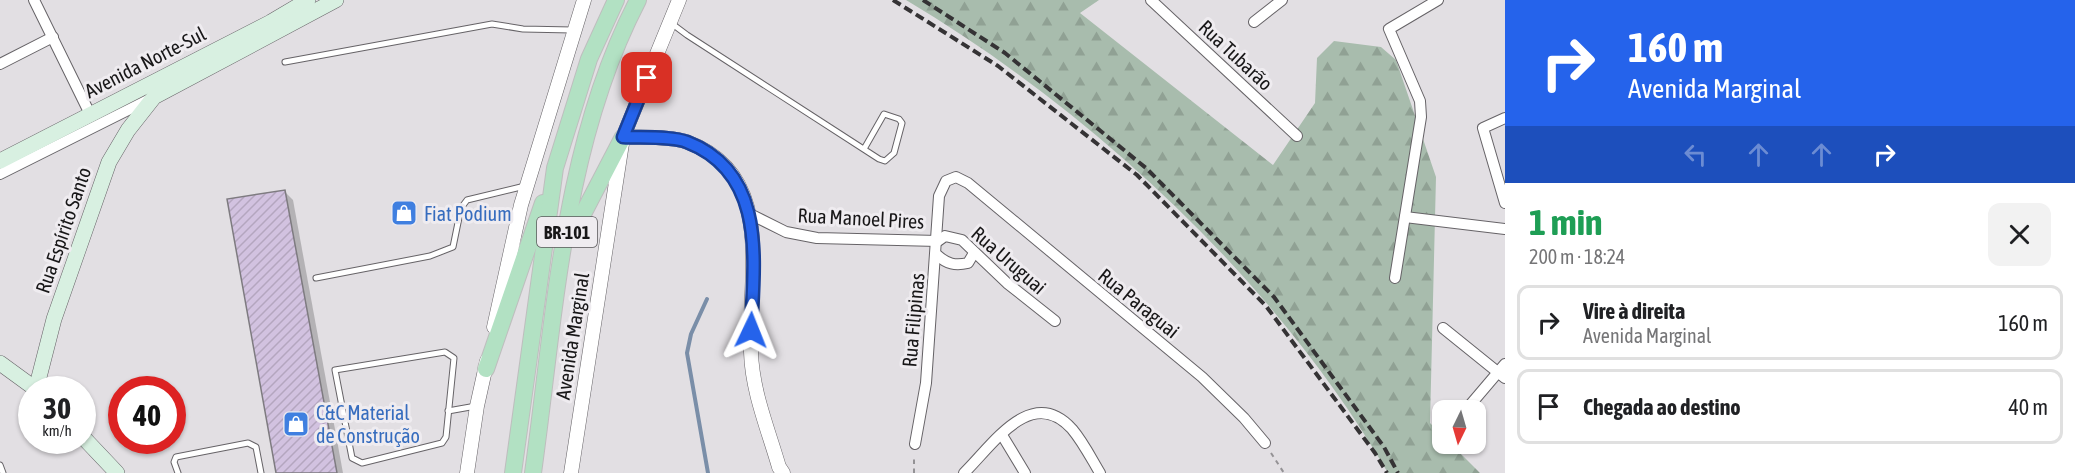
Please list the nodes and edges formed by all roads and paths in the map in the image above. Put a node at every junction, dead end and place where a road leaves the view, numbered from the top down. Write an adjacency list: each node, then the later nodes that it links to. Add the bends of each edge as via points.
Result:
1 (34, 0): 14 (street)
2 (308, 0): 18 (main road, Avenida Norte-Sul)
3 (336, 0): 17 (main road, Avenida Norte-Sul)
4 (584, 0): 13 (street)
5 (616, 0): 24 (main road, BR-101, via 589,59)
6 (638, 0): 33 (main road, BR-101, via 604,78 573,197)
7 (679, 0): 11 (street, Avenida Marginal)
8 (1151, 0): 20 (street, Rua Tubarão)
9 (1282, 0): 12 (street)
10 (1437, 0): 30 (street, via 1389,29 1420,101 1421,117)
11 (670, 22): 21 (street, Avenida Marginal); 22 (lane)
12 (1254, 22)
13 (573, 30): 15 (lane, via 558,32 492,24); 27 (street)
14 (53, 37): 16 (street); 18 (street)
15 (285, 62)
16 (0, 64)
17 (154, 97): 25 (street); 44 (main road, Rua Espírito Santo, via 109,162 54,319)
18 (90, 114): 23 (main road, Avenida Norte-Sul)
19 (1505, 118): 28 (street, via 1483,128)
20 (1297, 136)
21 (623, 137): 29 (street, via 686,141 717,158 733,175); 33 (main road); 60 (street, Avenida Marginal)
22 (864, 149): 22 (lane, via 879,159 891,158 901,128 899,119 884,114)
23 (0, 161)
24 (555, 168): 41 (main road); 58 (main road, BR-101)
25 (0, 174)
26 (956, 177): 32 (street, Rua Filipinas, via 946,180 939,196); 49 (street, Rua Paraguai, via 1202,377)
27 (526, 186): 36 (lane, via 467,200 461,208 453,247 430,256); 41 (street)
28 (1505, 203)
29 (750, 214): 32 (street, Rua Manoel Pires, via 786,232 817,238); 61 (street, via 753,379)
30 (1405, 218): 31 (street); 37 (street)
31 (1505, 229)
32 (938, 241): 34 (street, Rua Uruguai, via 953,236); 35 (street, Rua Filipinas)
33 (564, 252): 59 (main road, BR-101)
34 (974, 252): 35 (street, via 968,263 959,265 945,263); 38 (street, Rua Uruguai)
35 (937, 255): 50 (street, Rua Filipinas, via 926,383)
36 (316, 278)
37 (1395, 278)
38 (1055, 321)
39 (1443, 328): 42 (street)
40 (0, 363): 43 (main road)
41 (486, 369): 46 (street)
42 (1503, 372): 45 (street)
43 (18, 376)
44 (39, 376)
45 (1476, 400)
46 (477, 406): 47 (lane); 57 (street)
47 (448, 411): 47 (lane, via 454,358 451,354 335,370 347,440 356,462 442,443)
48 (1002, 435): 63 (street); 64 (street); 65 (street, via 1032,413 1057,417 1078,436)
49 (1265, 443): 66 (path)
50 (915, 444): 62 (path)
51 (96, 451): 54 (main road)
52 (0, 465): 53 (lane)
53 (3, 473)
54 (117, 473)
55 (178, 473): 56 (lane, via 176,457 248,443 256,447)
56 (261, 473)
57 (467, 473)
58 (513, 473)
59 (533, 473)
60 (571, 473)
61 (783, 473)
62 (914, 473)
63 (964, 473)
64 (1025, 473)
65 (1100, 473)
66 (1284, 473)

